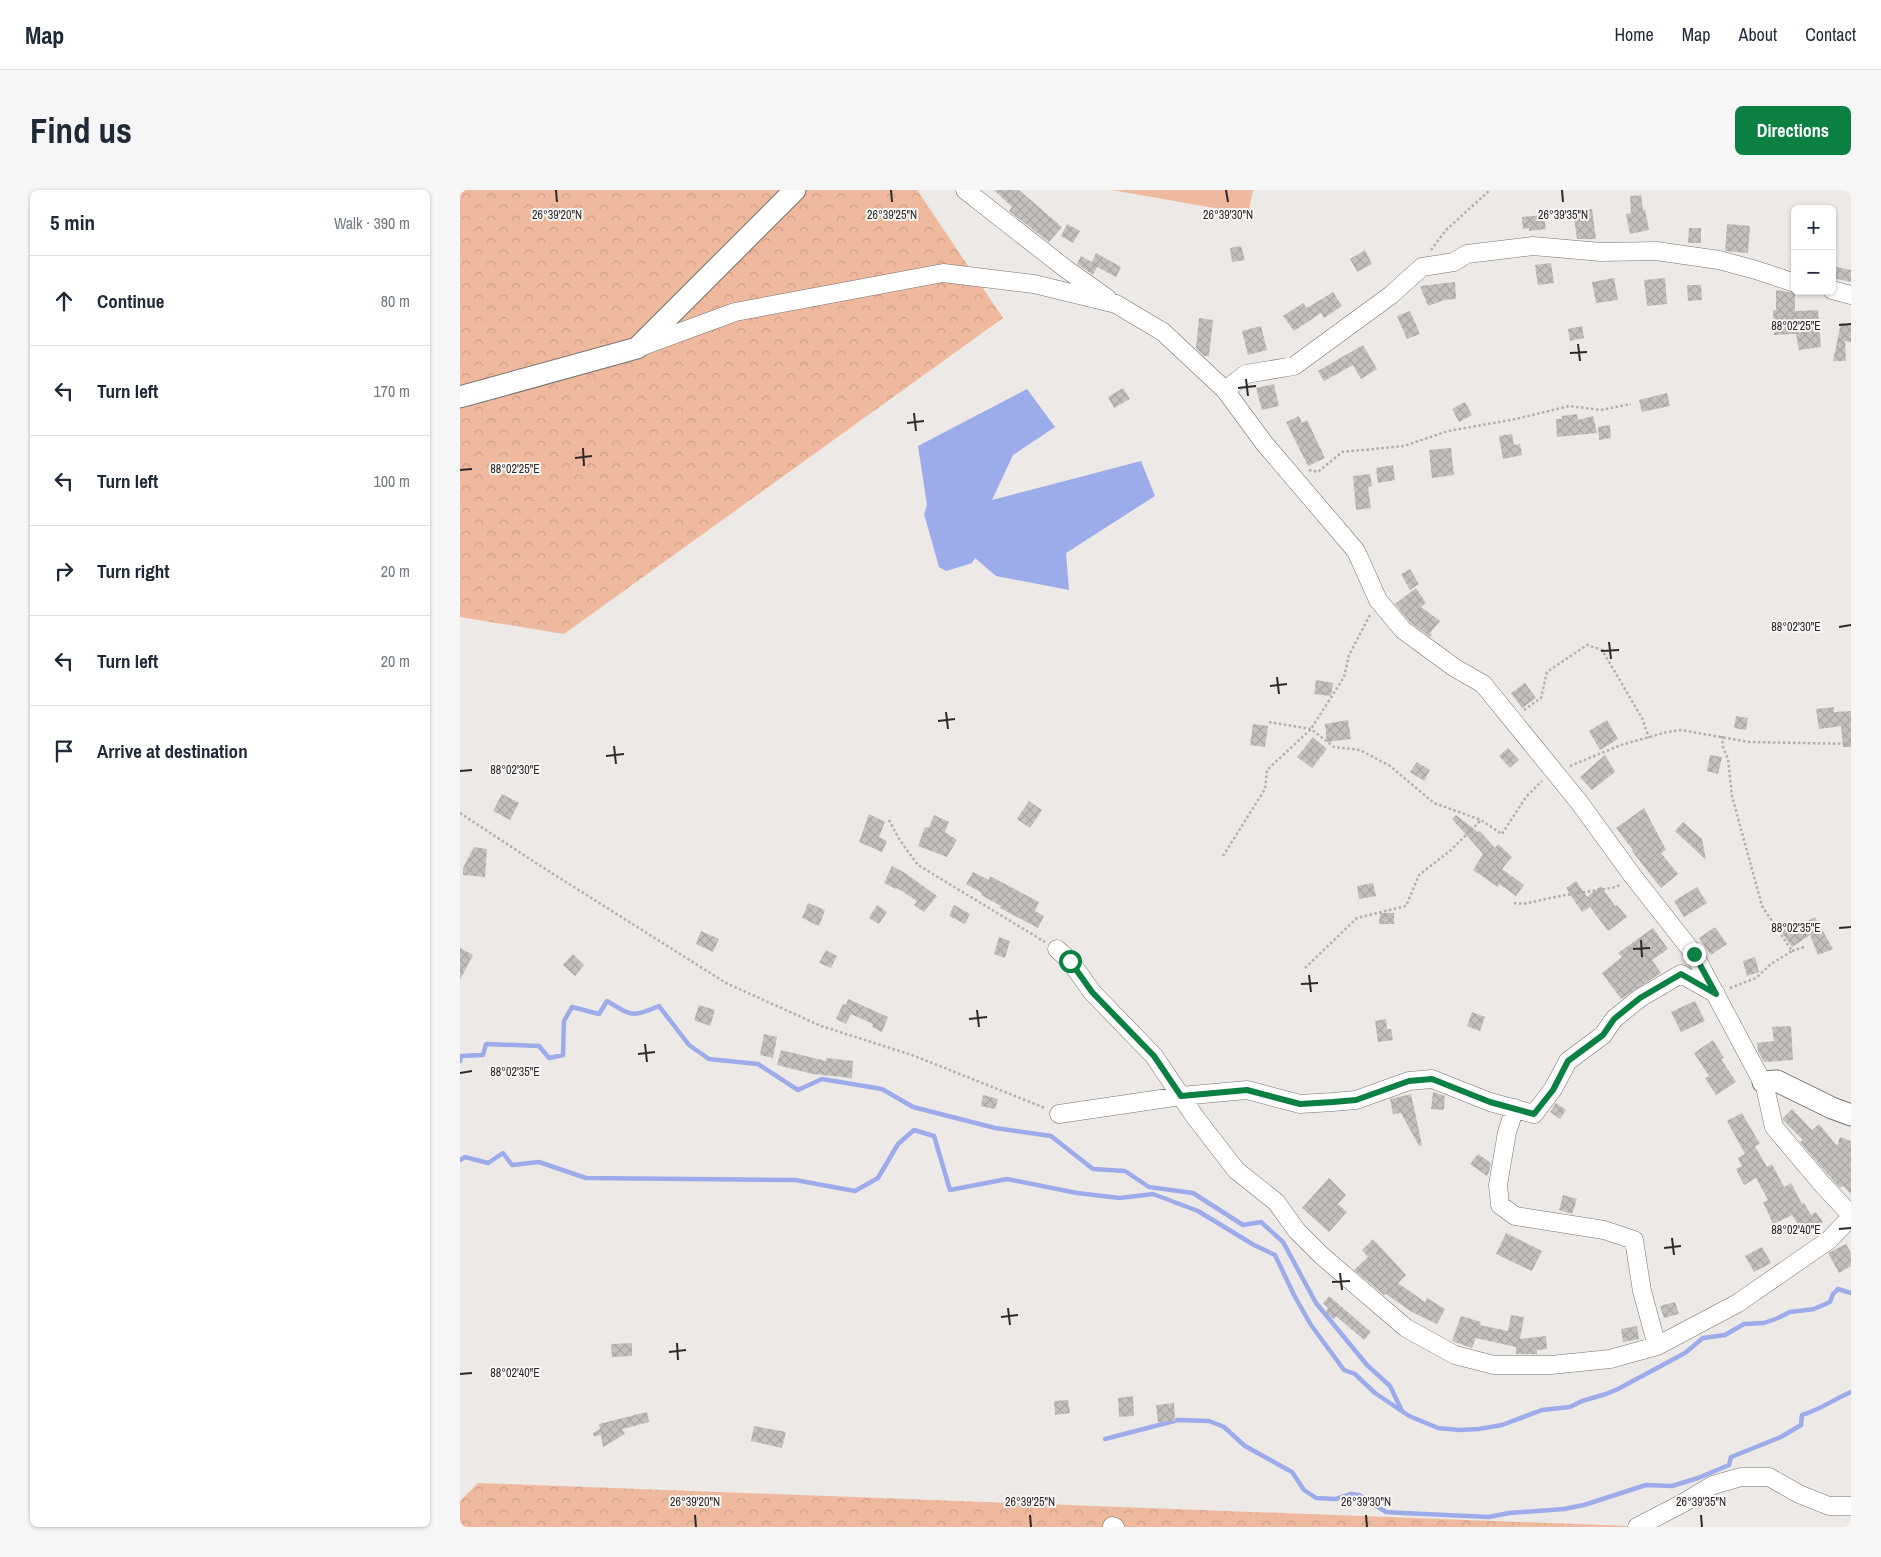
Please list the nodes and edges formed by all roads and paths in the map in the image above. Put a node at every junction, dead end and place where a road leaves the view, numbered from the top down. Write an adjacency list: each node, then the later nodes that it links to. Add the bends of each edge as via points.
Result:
1 (795, 190): 9 (street)
2 (965, 190): 8 (street)
3 (1490, 190): 4 (path, via 1446,230)
4 (1422, 267): 5 (street, via 1454,262 1467,254 1533,246 1601,252 1656,251 1720,260); 10 (street, via 1391,295 1294,366 1246,374)
5 (1791, 282)
6 (1836, 291): 7 (street)
7 (1851, 295)
8 (1116, 304): 9 (street, via 1034,284 942,273 735,312); 10 (street, via 1163,332)
9 (637, 348): 11 (street)
10 (1225, 390): 14 (street, via 1264,443 1356,551)
11 (460, 397)
12 (1631, 404): 13 (path, via 1601,410 1569,406 1448,431 1404,446 1342,452 1318,472)
13 (1309, 470)
14 (1378, 600): 15 (street, via 1403,630 1483,684); 17 (path, via 1349,655 1344,677)
15 (1511, 720): 19 (path, via 1541,698 1547,672 1587,645 1602,650 1642,718); 21 (street)
16 (1269, 722): 17 (path)
17 (1311, 729): 24 (path, via 1334,747 1360,750 1390,766 1434,803); 25 (path, via 1267,770 1265,789)
18 (1722, 736): 19 (path, via 1681,730); 20 (path, via 1749,742); 30 (path, via 1732,796 1762,906)
19 (1649, 738): 21 (path)
20 (1851, 744)
21 (1554, 769): 24 (path, via 1526,797 1502,834); 26 (street)
22 (460, 813): 36 (path, via 726,983 821,1026 912,1055)
23 (889, 820): 29 (path, via 918,865)
24 (1480, 820): 31 (path, via 1451,850 1419,875 1406,906 1357,918)
25 (1223, 856)
26 (1632, 875): 27 (path, via 1617,887); 32 (street, via 1694,954)
27 (1514, 903)
28 (1804, 947): 30 (path)
29 (1057, 949): 34 (street, via 1098,998 1154,1056)
30 (1792, 951): 32 (path, via 1756,978)
31 (1305, 968)
32 (1716, 994): 33 (street); 35 (street, via 1681,974 1640,998 1614,1019 1603,1035 1568,1061 1553,1090 1534,1114)
33 (1763, 1082): 37 (street, via 1778,1081); 38 (street, via 1774,1127)
34 (1181, 1096): 35 (street, via 1247,1090 1300,1104 1333,1102 1356,1100 1409,1081 1432,1079 1490,1102); 36 (street); 39 (street, via 1236,1170 1276,1202 1296,1231 1320,1255 1406,1328 1455,1355 1494,1365 1551,1365 1610,1359)
35 (1515, 1108): 39 (street, via 1507,1132 1498,1185 1500,1205 1515,1216 1604,1230 1634,1240 1642,1292)
36 (1059, 1114)
37 (1851, 1114)
38 (1851, 1216): 39 (street, via 1830,1240 1738,1303)
39 (1656, 1346)
40 (1851, 1506): 41 (street, via 1829,1506 1769,1478 1741,1477 1713,1485)
41 (1637, 1527)

